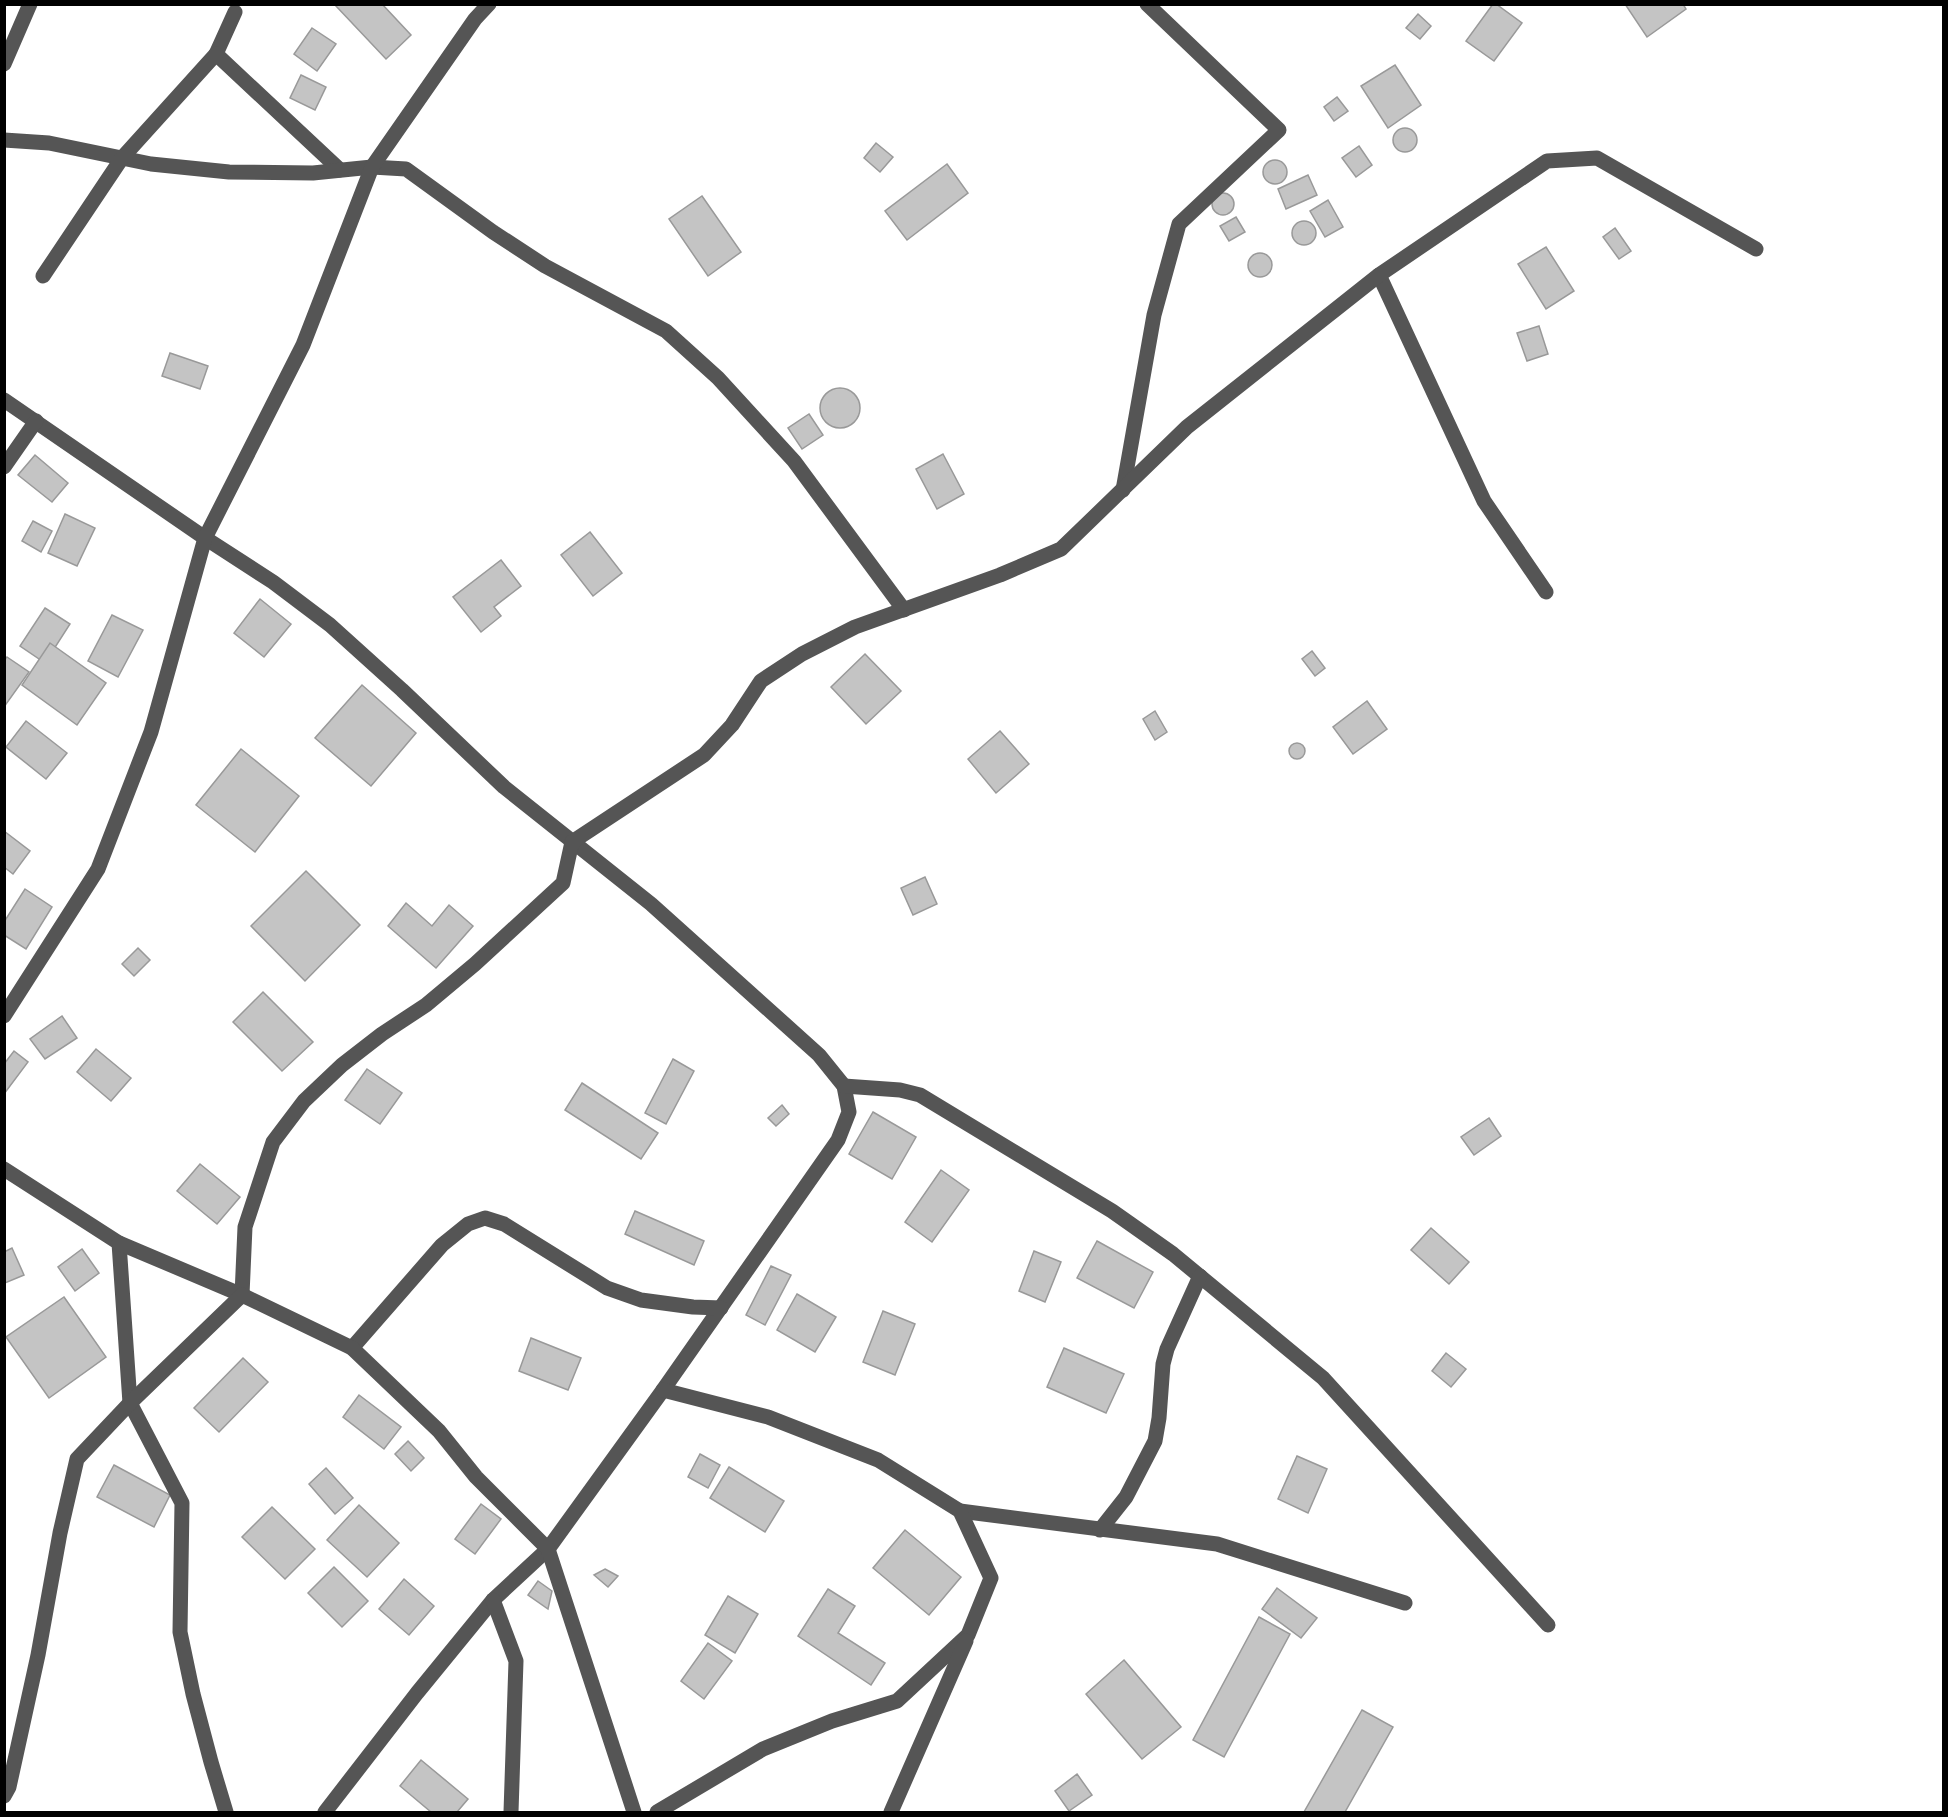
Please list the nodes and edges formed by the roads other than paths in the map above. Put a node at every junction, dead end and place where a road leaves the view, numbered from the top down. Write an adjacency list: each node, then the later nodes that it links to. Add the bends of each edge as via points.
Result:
1 (30, 4): 6 (street)
2 (489, 4): 9 (street)
3 (1147, 4): 17 (street, via 1279,130 1179,224 1154,315)
4 (237, 7): 5 (street)
5 (216, 54): 8 (street); 10 (street)
6 (4, 64)
7 (4, 140): 8 (street)
8 (122, 158): 10 (street, via 229,172); 13 (street)
9 (372, 167): 10 (street); 18 (street, via 303,345); 20 (street, via 406,169 545,266 666,331 718,378 794,460)
10 (340, 170)
11 (1756, 249): 12 (street, via 1597,158 1547,161)
12 (1379, 275): 17 (street, via 1187,427); 19 (street, via 1484,501)
13 (44, 276)
14 (4, 400): 15 (street)
15 (36, 421): 16 (street); 18 (street)
16 (4, 467)
17 (1122, 490): 20 (street, via 1061,549)
18 (205, 538): 21 (street, via 330,625 504,788); 22 (street, via 151,732 98,869)
19 (1546, 591)
20 (904, 610): 21 (street, via 855,627 761,681 732,725 704,755)
21 (572, 842): 23 (street, via 651,904 811,1048); 27 (street, via 563,883 434,998 342,1065 304,1101 273,1142 245,1227)
22 (4, 1016)
23 (844, 1086): 26 (street, via 920,1095 1112,1211); 28 (street, via 849,1112 838,1140)
24 (4, 1169): 25 (street)
25 (119, 1243): 27 (street); 31 (street)
26 (1200, 1276): 33 (street, via 1163,1364 1155,1441 1126,1497); 37 (street, via 1323,1378)
27 (242, 1295): 29 (street); 31 (street)
28 (721, 1308): 29 (street, via 641,1300 607,1288 504,1224 485,1218 468,1224 442,1245); 30 (street)
29 (352, 1348): 34 (street, via 439,1431 476,1477)
30 (663, 1390): 32 (street, via 768,1417 878,1460); 34 (street)
31 (130, 1403): 39 (street, via 77,1459 38,1655); 40 (street, via 182,1503 180,1632)
32 (960, 1511): 33 (street); 38 (street, via 991,1578)
33 (1100, 1530): 36 (street, via 1218,1544)
34 (548, 1549): 35 (street); 43 (street)
35 (493, 1600): 41 (street); 42 (street, via 516,1661)
36 (1405, 1603)
37 (1548, 1625)
38 (968, 1635): 44 (street, via 897,1701 832,1721 763,1749); 45 (street)
39 (4, 1796)
40 (226, 1812)
41 (325, 1812)
42 (511, 1812)
43 (634, 1812)
44 (657, 1812)
45 (891, 1812)

